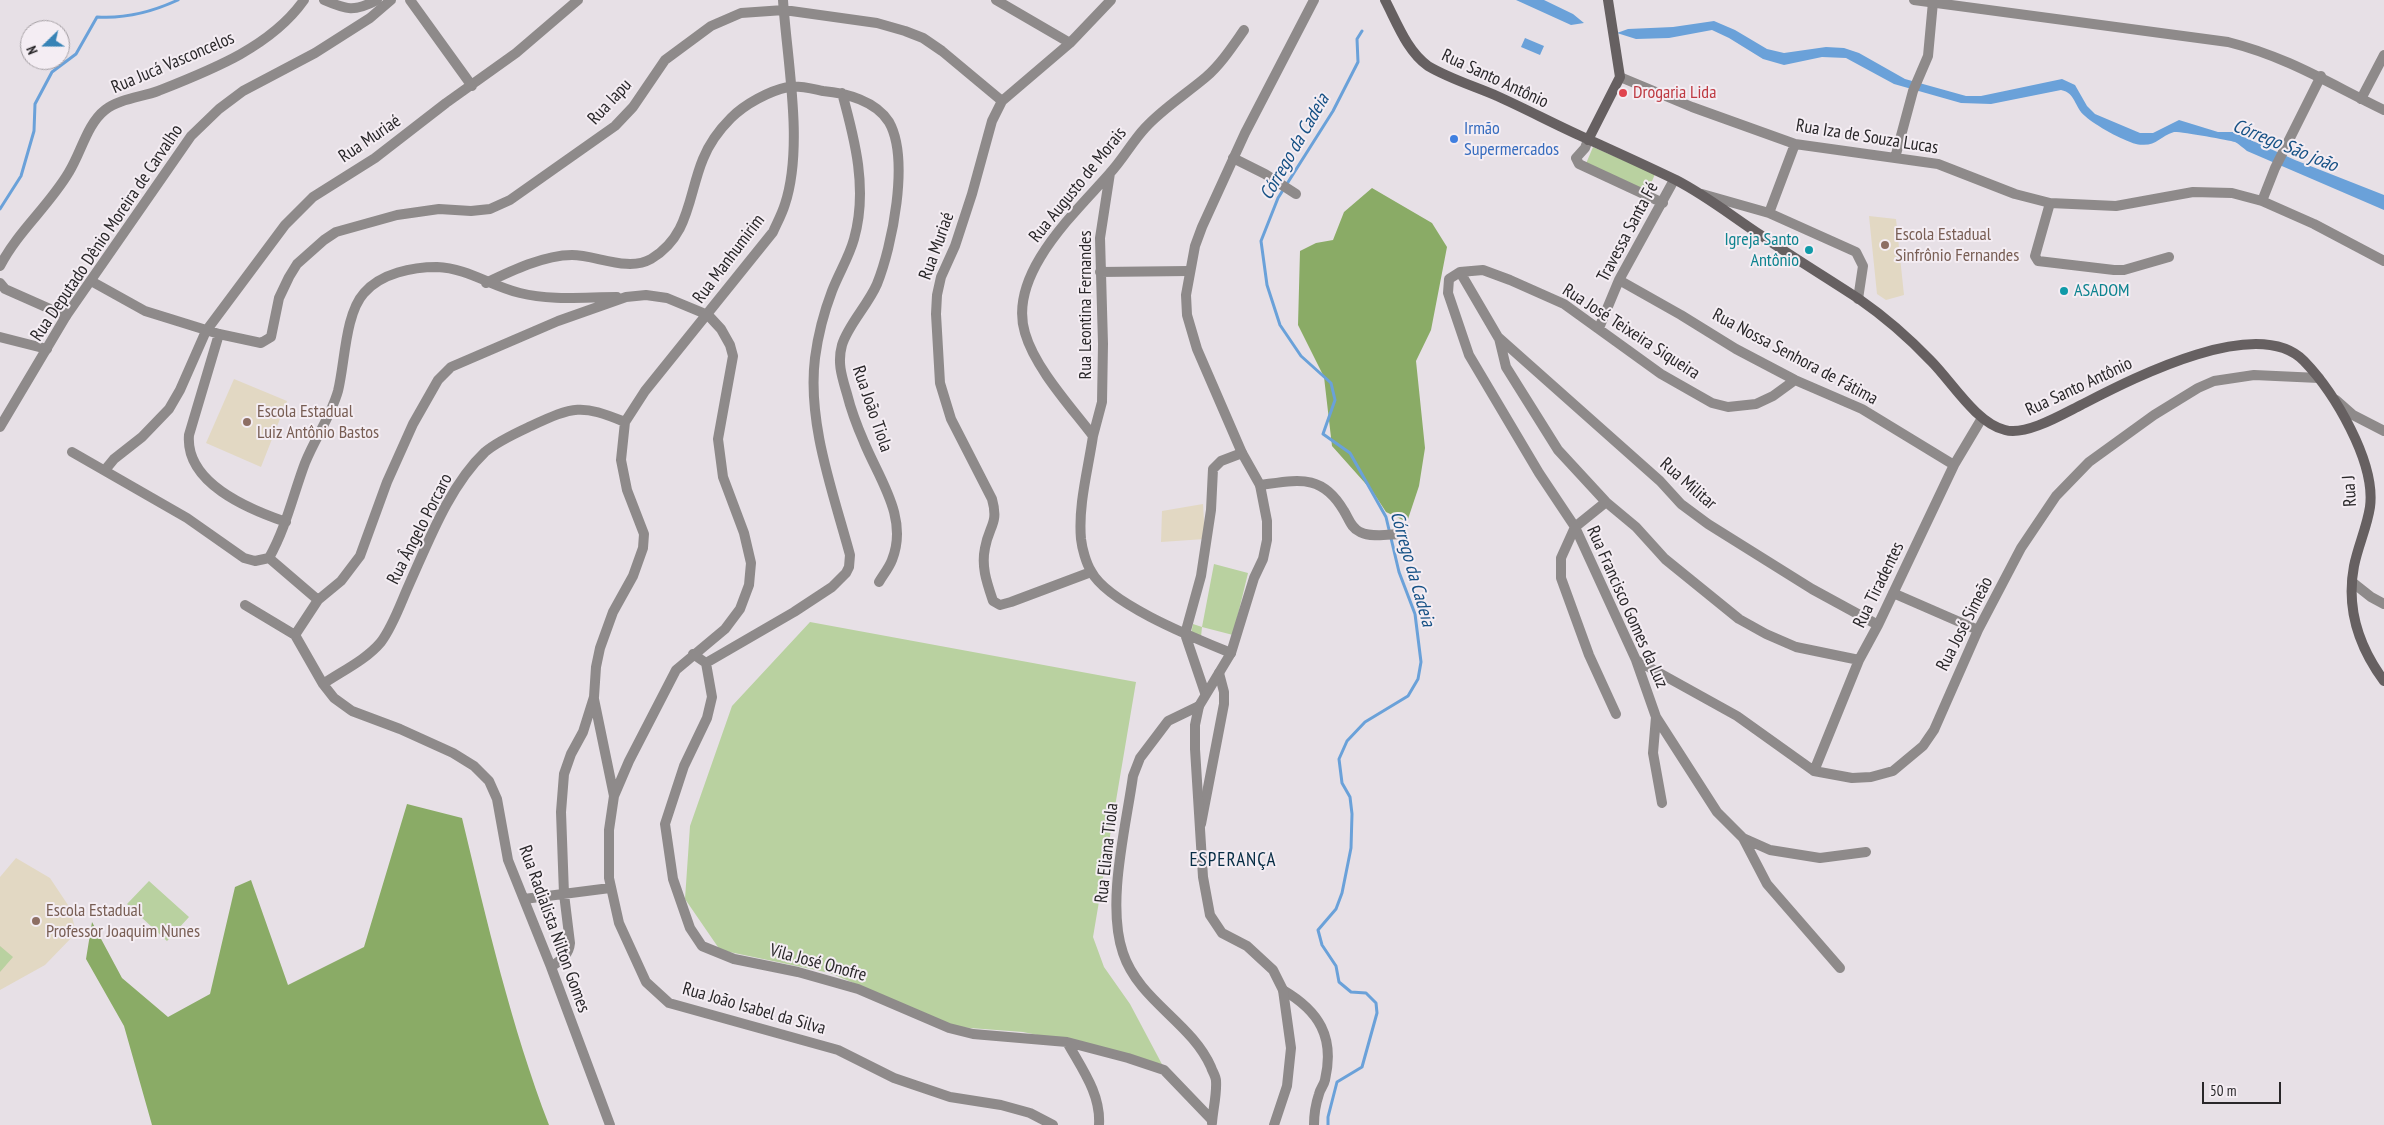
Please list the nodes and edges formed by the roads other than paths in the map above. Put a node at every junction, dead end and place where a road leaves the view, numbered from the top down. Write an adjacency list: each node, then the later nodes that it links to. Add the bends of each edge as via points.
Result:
1 (304, 0): 40 (street, Rua Jucá Vasconcelos, via 277,31 256,45 216,66 105,110 95,120 56,195 22,231)
2 (324, 0): 3 (street, via 350,10)
3 (378, 0)
4 (391, 0): 45 (street, Rua Deputado Dênio Moreira de Carvalho, via 370,18 315,53 243,91 209,118 180,152)
5 (410, 0): 20 (street)
6 (578, 0): 20 (street, Rua Muriaé, via 558,20)
7 (996, 0): 16 (street)
8 (1111, 0): 16 (street, Rua Muriaé)
9 (1314, 0): 28 (street)
10 (1385, 0): 26 (main road, Rua Santo Antônio, via 1409,45 1428,66)
11 (1608, 0): 19 (main road)
12 (1914, 0): 13 (street)
13 (1933, 2): 18 (street, via 2228,42 2276,56); 29 (street, via 1930,44)
14 (783, 5): 21 (street, Rua Manhumirim); 24 (street, Rua Iapu, via 877,23 923,38); 54 (street, Rua Iapu, via 741,13 711,26 665,60 633,107 614,126 510,200 490,209 421,210 336,232 297,264 279,298 268,340 261,343)
15 (1244, 30): 30 (street, Rua Augusto de Morais, via 1228,54 1207,76 1146,127)
16 (1070, 43): 24 (street, Rua Muriaé)
17 (2384, 55): 23 (street)
18 (2321, 76): 23 (street); 34 (street)
19 (1620, 77): 26 (main road); 27 (street, Rua Iza de Souza Lucas)
20 (472, 86): 53 (street, Rua Muriaé, via 375,158 313,197 285,226)
21 (790, 86): 22 (street, Rua João Tiola); 47 (street, via 749,104 716,135 703,159 688,212 670,241 653,258 635,264 570,255 530,265); 50 (street, Rua Manhumirim, via 794,130 786,203 773,232)
22 (842, 93): 77 (street, Rua João Tiola, via 876,108 888,121 896,140 898,164 893,231 885,261 876,285 843,341 839,357 849,401 894,513 897,532 892,559); 91 (street, via 857,150 858,221 849,255 822,323 815,357 814,404 850,555 849,567 832,587)
23 (2361, 99): 25 (street)
24 (1002, 101): 76 (street, Rua Muriaé, via 992,121 972,194 937,295 940,383 951,419 996,512 983,562 993,601 1000,605 1011,602)
25 (2384, 110)
26 (1588, 140): 31 (main road, Rua Santo Antônio); 35 (street, via 1576,158 1579,164)
27 (1795, 144): 29 (street, Rua Iza de Souza Lucas); 37 (street)
28 (1233, 158): 32 (street, via 1266,174); 41 (street, via 1197,239)
29 (1894, 158): 36 (street, Rua Iza de Souza Lucas, via 1938,164 2015,194)
30 (1110, 173): 42 (street, Rua Leontina Fernandes, via 1100,238); 65 (street, Rua Augusto de Morais, via 1056,233 1039,259 1022,312 1025,332 1040,363)
31 (1674, 180): 33 (main road, Rua Santo Antônio); 35 (street, Travessa Santa Fé)
32 (1292, 192)
33 (1702, 194): 37 (street, Rua Santo Antônio); 49 (main road, Rua Santo Antônio)
34 (2262, 200): 36 (street, Rua Iza de Souza Lucas, via 2232,193 2193,192 2116,206); 39 (street, Rua Iza de Souza Lucas)
35 (1663, 203): 44 (street, Travessa Santa Fé)
36 (2050, 203): 38 (street, via 2035,256 2038,261 2124,270)
37 (1769, 213): 49 (street, Rua Santo Antônio, via 1856,252 1863,266)
38 (2169, 257)
39 (2384, 261)
40 (0, 266)
41 (1189, 271): 42 (street); 67 (street, via 1187,315 1197,349)
42 (1100, 272): 65 (street, Rua Leontina Fernandes, via 1102,402)
43 (1460, 272): 52 (street, Rua José Teixeira Siqueira, via 1483,270 1510,280 1564,304); 56 (street); 73 (street, Rua Francisco Gomes da Luz, via 1449,279 1448,293 1469,355)
44 (1619, 280): 52 (street, Travessa Santa Fé); 59 (street, Rua Nossa Senhora de Fátima, via 1681,314 1736,350)
45 (91, 281): 51 (street, Rua Deputado Dênio Moreira de Carvalho); 53 (street, via 145,311)
46 (0, 283): 51 (street)
47 (486, 283): 48 (street, via 546,298); 72 (street, via 466,273 436,267 392,274 363,293 352,321 338,392 307,459)
48 (626, 297): 50 (street, via 667,298); 80 (street, via 472,357 452,367 438,380 387,482 360,556 341,581)
49 (1858, 299): 61 (main road, Rua Santo Antônio, via 1897,327)
50 (708, 315): 62 (street, Rua Manhumirim, via 645,391); 88 (street, Rua João Isabel da Silva, via 721,329 733,356 718,439 723,477 744,533 751,563 749,585 740,609 724,629)
51 (66, 316): 57 (street, Rua Deputado Dênio Moreira de Carvalho)
52 (1599, 328): 59 (street, Rua José Teixeira Siqueira, via 1661,374 1712,403 1728,407 1756,404)
53 (206, 331): 54 (street); 69 (street, Rua Muriaé, via 169,409)
54 (218, 334): 72 (street, via 189,435 189,451 209,480 234,501)
55 (0, 337): 57 (street)
56 (1498, 337): 71 (street, via 1506,367 1530,408 1558,450); 83 (street, Rua Militar, via 1681,504 1812,589)
57 (47, 349): 63 (street, Rua Deputado Dênio Moreira de Carvalho)
58 (2319, 378): 60 (main road, Rua J); 61 (main road, Rua Santo Antônio, via 2302,358 2290,350 2262,344 2238,345 2173,363 2027,429 2006,431); 84 (street, Rua José Simeão, via 2254,375 2214,381 2154,415 2089,462 2040,518)
59 (1795, 380): 68 (street, Rua Nossa Senhora de Fátima, via 1862,409)
60 (2336, 400): 64 (street, via 2353,415); 78 (main road, Rua J, via 2365,464 2370,486 2370,506)
61 (1982, 418): 68 (street, Rua Tiradentes)
62 (625, 422): 94 (street, Rua Ângelo Porcaro, via 580,408 531,426 486,451 454,493 380,642 357,662); 96 (street, via 621,460 626,490 644,534 643,548 600,648)
63 (0, 427)
64 (2384, 431)
65 (1093, 436): 76 (street, via 1081,508 1081,540)
66 (72, 452): 69 (street)
67 (1242, 454): 70 (street); 85 (street, via 1221,461 1213,469 1202,576)
68 (1954, 465): 79 (street, Rua Tiradentes)
69 (105, 470): 75 (street, via 187,518 244,558 256,561)
70 (1260, 485): 74 (street, via 1299,480 1311,482 1328,489 1357,531 1368,535); 87 (street, via 1267,540)
71 (1606, 502): 73 (street); 90 (street, via 1636,527 1665,558 1739,619 1796,647)
72 (286, 522): 75 (street)
73 (1575, 527): 89 (street, Rua Francisco Gomes da Luz); 98 (street, via 1562,558 1561,578 1589,655)
74 (1398, 534)
75 (269, 558): 80 (street)
76 (1091, 572): 85 (street, via 1111,593)
77 (879, 582)
78 (2352, 582): 81 (street); 93 (main road, Rua J, via 2353,615 2361,642)
79 (1893, 593): 83 (street, Rua Tiradentes); 84 (street)
80 (318, 600): 86 (street)
81 (2384, 604)
82 (244, 605): 86 (street)
83 (1878, 625): 90 (street, Rua Tiradentes)
84 (1978, 630): 100 (street, Rua José Simeão, via 1934,730 1906,762 1893,771 1870,777 1852,778)
85 (1185, 634): 87 (street); 95 (street)
86 (295, 635): 94 (street, Rua Radialista Nilton Gomes)
87 (1231, 653): 92 (street)
88 (693, 654): 91 (street); 101 (street, Rua João Isabel da Silva, via 676,670 628,761)
89 (1636, 660): 99 (street, Rua Francisco Gomes da Luz); 100 (street, Rua José Simeão, via 1737,716)
90 (1859, 660): 100 (street, Rua Tiradentes)
91 (706, 663): 112 (street, Vila José Onofre, via 712,697 707,718 684,766 665,824 673,879 695,939 702,946 734,959 858,989 957,1030)
92 (1219, 673): 95 (street); 103 (street, via 1224,704)
93 (2384, 681)
94 (322, 684): 108 (street, Rua Radialista Nilton Gomes, via 352,711 453,753 474,766 489,781 497,799 508,860)
95 (1205, 693): 97 (street)
96 (594, 697): 101 (street); 107 (street, via 564,774)
97 (1199, 706): 103 (street, via 1195,749); 113 (street, Rua Eliana Tiola, via 1168,721 1140,758 1133,776 1116,895 1117,929 1123,954 1138,983 1192,1036 1206,1056 1216,1080)
98 (1616, 714)
99 (1656, 717): 102 (street, via 1653,753); 104 (street, Rua Francisco Gomes da Luz, via 1717,812)
100 (1814, 771)
101 (614, 796): 106 (street, Rua João Isabel da Silva, via 609,830)
102 (1662, 803)
103 (1201, 826): 111 (street, via 1203,877 1210,915 1222,933 1247,946 1273,970)
104 (1743, 838): 105 (street, Rua Francisco Gomes da Luz, via 1770,850 1820,858); 110 (street, via 1767,884)
105 (1866, 852)
106 (610, 888): 107 (street); 115 (street, Rua João Isabel da Silva, via 619,923 646,982 670,1003 838,1050 894,1078 950,1097 1030,1113)
107 (564, 894): 108 (street); 109 (street, via 569,951)
108 (524, 899): 109 (street, Rua Radialista Nilton Gomes)
109 (551, 967): 114 (street, Rua Radialista Nilton Gomes)
110 (1840, 968)
111 (1282, 990): 117 (street, via 1291,1048 1288,1086); 118 (street, via 1312,1010 1322,1029 1328,1054)
112 (1068, 1042): 113 (street, Vila José Onofre, via 1164,1070); 116 (street, via 1094,1091)
113 (1212, 1123)
114 (610, 1125)
115 (1053, 1125)
116 (1099, 1125)
117 (1274, 1125)
118 (1314, 1125)

